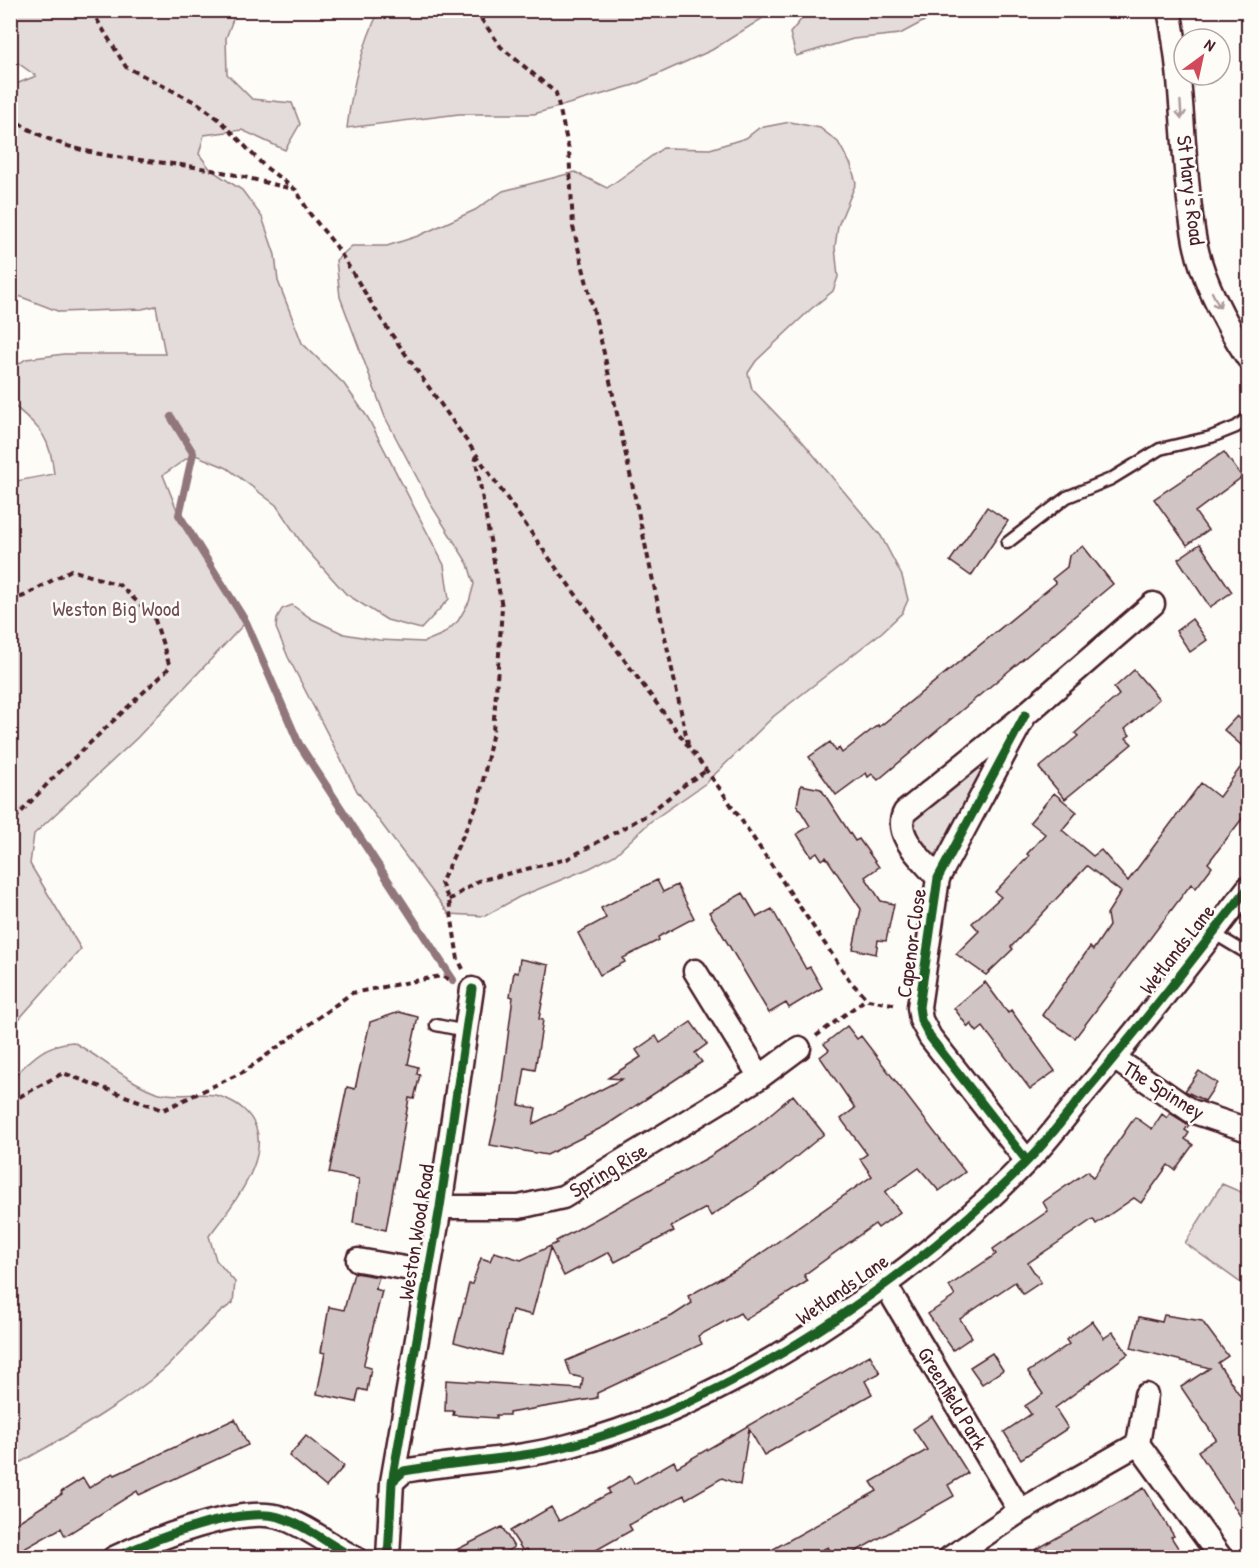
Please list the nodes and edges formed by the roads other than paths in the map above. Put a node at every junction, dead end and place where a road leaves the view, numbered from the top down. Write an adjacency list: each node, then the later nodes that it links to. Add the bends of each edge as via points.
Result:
1 (1168, 10): 2 (street, St Mary's Road, one-way to 2, via 1177,51 1195,244 1211,290)
2 (1248, 358)
3 (1248, 417): 4 (lane, via 1236,427 1211,437 1160,449 1111,479 1067,497)
4 (1007, 543)
5 (1152, 604): 6 (street, Capenor Close)
6 (1025, 715): 7 (street, Capenor Close); 7 (street, Capenor Close, via 903,815 904,837)
7 (938, 878): 19 (street, Capenor Close, via 919,1007 921,1020)
8 (1248, 888): 9 (street, Wetlands Lane)
9 (1213, 933): 10 (lane); 16 (street, Wetlands Lane)
10 (1248, 954)
11 (695, 971): 17 (street)
12 (472, 989): 14 (street, Weston Wood Road)
13 (436, 1025): 14 (lane)
14 (466, 1031): 20 (street, Weston Wood Road)
15 (799, 1048): 17 (street, Spring Rise)
16 (1114, 1058): 18 (street, The Spinney, via 1191,1111); 19 (street, Wetlands Lane)
17 (759, 1077): 20 (street, Spring Rise, via 558,1200 519,1207)
18 (1248, 1130)
19 (1026, 1161): 23 (street, Wetlands Lane)
20 (440, 1207): 22 (street, Weston Wood Road)
21 (358, 1260): 22 (street, Weston Wood Road)
22 (428, 1272): 26 (street, Weston Wood Road)
23 (885, 1284): 26 (street, Wetlands Lane, via 754,1368 630,1426 555,1449 404,1471); 27 (street, Greenfield Park)
24 (1146, 1395): 25 (street)
25 (1138, 1443): 27 (street); 32 (street)
26 (392, 1482): 30 (street)
27 (1020, 1511): 31 (street)
28 (114, 1557): 29 (street, via 217,1521 260,1515 286,1520)
29 (355, 1557)
30 (388, 1557)
31 (950, 1557)
32 (1221, 1557)

